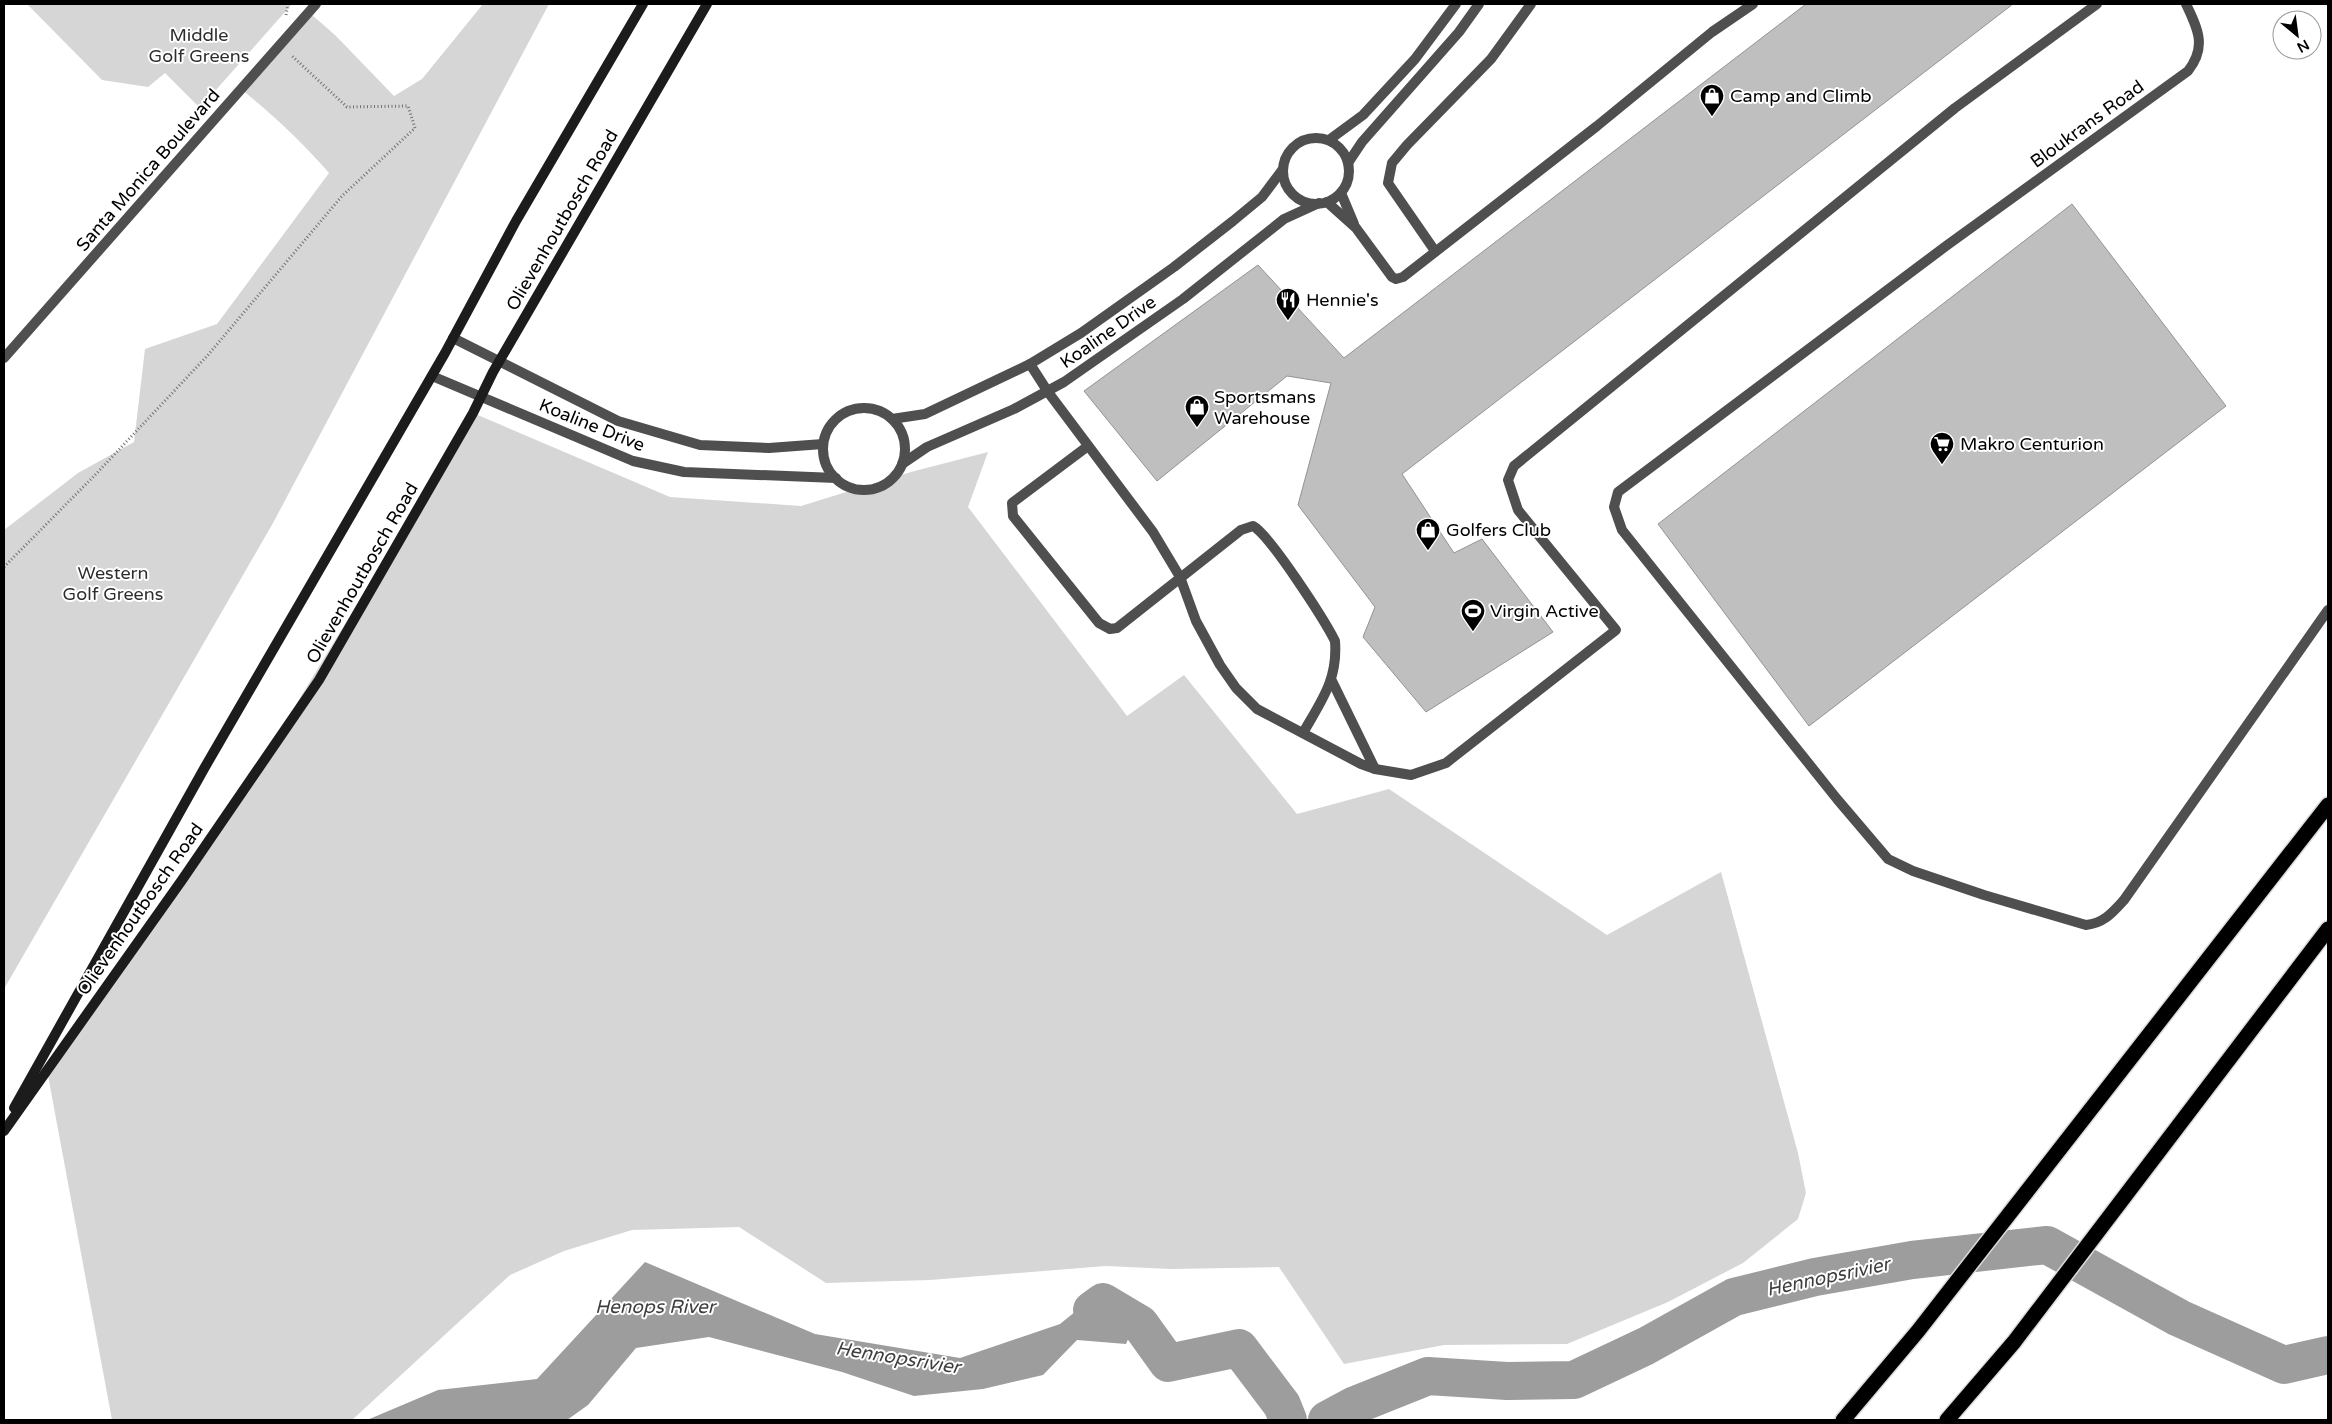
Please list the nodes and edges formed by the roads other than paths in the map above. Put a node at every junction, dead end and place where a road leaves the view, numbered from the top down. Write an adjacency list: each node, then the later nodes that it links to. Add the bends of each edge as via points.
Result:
1 (316, 4): 18 (street, Santa Monica Boulevard)
2 (643, 4): 17 (main road, Olievenhoutbosch Road, via 516,221)
3 (708, 4): 19 (main road, Olievenhoutbosch Road)
4 (1456, 4): 10 (street, via 1415,59 1363,115)
5 (1479, 4): 11 (street, via 1459,32 1362,142)
6 (1531, 4): 16 (street, via 1491,59 1392,163 1388,183)
7 (1753, 4): 16 (street, via 1712,32)
8 (2097, 4): 33 (street, via 1955,108 1514,466 1508,480 1518,510 1616,630 1446,763 1411,775)
9 (2186, 4): 30 (street, Bloukrans Road, via 2200,49 2188,71 1946,246 1618,492 1614,507 1622,530 1836,799 1888,859 1912,871 2086,924 2109,917 2139,880)
10 (1329, 140): 11 (street, via 1341,149); 12 (street, via 1319,138 1299,143 1286,159)
11 (1348, 163): 13 (street, via 1349,174)
12 (1284, 169): 14 (street, via 1289,189 1297,197 1307,202); 20 (street, Koaline Drive, via 1262,197 1174,267 1081,333)
13 (1341, 193): 14 (street); 15 (street)
14 (1323, 203): 15 (street); 22 (street, Koaline Drive, via 1284,219 1183,299)
15 (1356, 228): 16 (street, via 1396,279)
16 (1435, 252)
17 (453, 338): 19 (street, Koaline Drive); 21 (main road, Olievenhoutbosch Road)
18 (4, 358)
19 (498, 363): 23 (main road, Olievenhoutbosch Road); 25 (street, Koaline Drive, via 618,421 700,445 769,448)
20 (1030, 364): 22 (street); 24 (street, Koaline Drive, via 925,414)
21 (432, 376): 23 (street, Koaline Drive); 36 (main road, Olievenhoutbosch Road)
22 (1048, 392): 26 (street); 27 (street, Koaline Drive, via 927,447)
23 (479, 397): 28 (street, Koaline Drive, via 633,461 684,472); 37 (main road, Olievenhoutbosch Road, via 473,413 319,680)
24 (892, 419): 25 (street, via 874,410 855,410 837,419); 27 (street, via 902,436 905,455)
25 (823, 444): 28 (street, via 825,463)
26 (1088, 446): 29 (street, via 1153,532); 29 (street, via 1012,503 1013,516 1099,623 1110,629 1117,628)
27 (902, 464): 28 (street, Koaline Drive, via 890,481 873,489 853,489)
28 (836, 478)
29 (1180, 577): 31 (street, via 1241,530 1253,526 1259,529 1335,641); 32 (street, via 1196,621 1236,688 1257,709)
30 (2328, 610)
31 (1332, 681): 32 (street); 33 (street)
32 (1303, 734): 33 (street)
33 (1375, 769)
34 (2328, 805): 38 (highway, via 2046,1169)
35 (2328, 929): 39 (highway, via 2014,1342)
36 (4, 1126)
37 (4, 1131)
38 (1844, 1420)
39 (1947, 1420)

